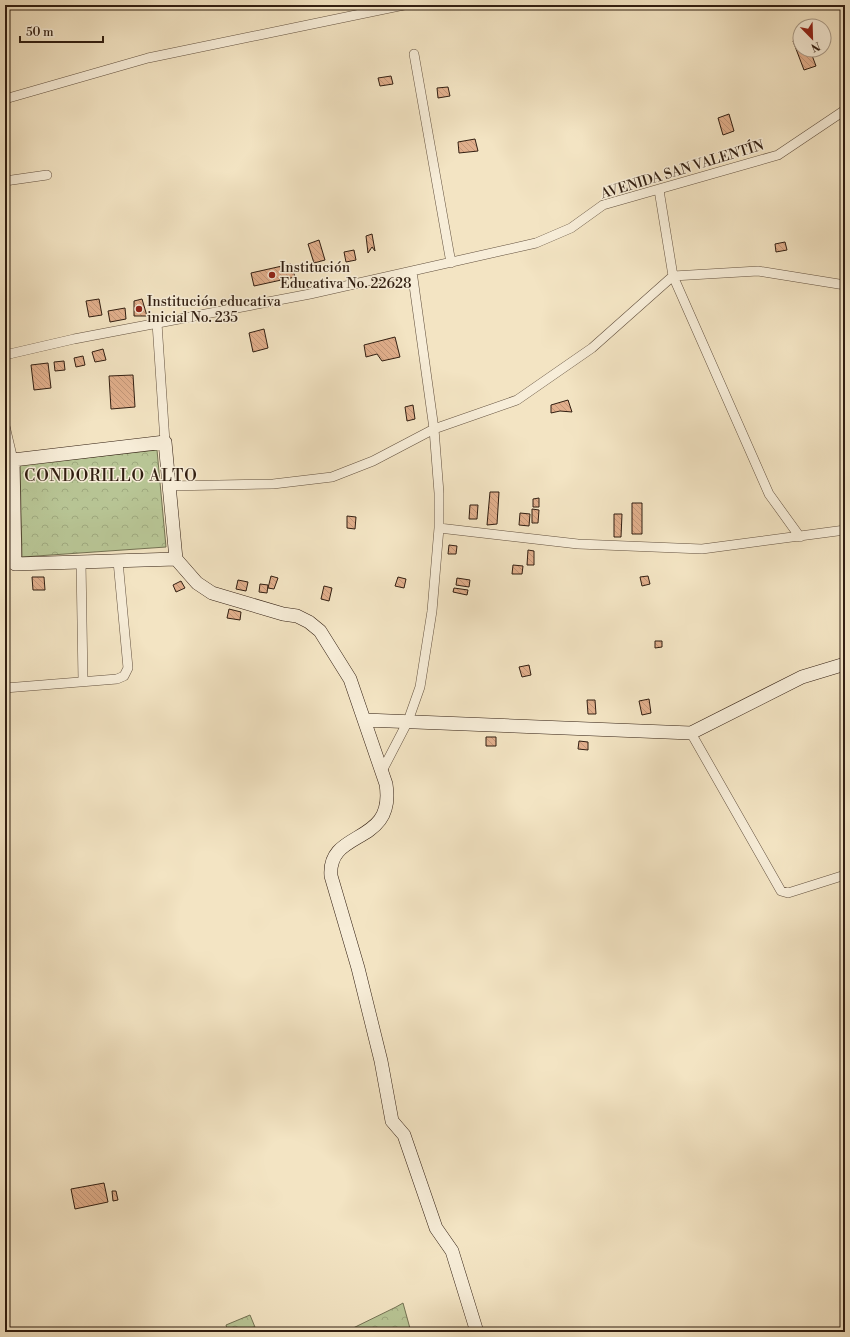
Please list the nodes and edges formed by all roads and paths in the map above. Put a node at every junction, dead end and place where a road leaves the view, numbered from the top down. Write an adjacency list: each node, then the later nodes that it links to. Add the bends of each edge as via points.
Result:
1 (404, 5): 3 (street, via 148,58)
2 (414, 54): 8 (street)
3 (5, 99)
4 (845, 110): 7 (street, AVENIDA SAN VALENTÍN, via 778,155)
5 (47, 175): 6 (street)
6 (5, 181)
7 (659, 190): 8 (street, AVENIDA SAN VALENTÍN, via 603,205 571,228 536,243); 10 (street)
8 (451, 263): 9 (street, AVENIDA SAN VALENTÍN)
9 (412, 272): 12 (street, AVENIDA SAN VALENTÍN); 15 (street)
10 (673, 276): 11 (street, via 758,271); 15 (street, via 592,348 517,400); 21 (street, via 769,494)
11 (845, 285)
12 (156, 323): 13 (street, AVENIDA SAN VALENTÍN, via 74,338); 16 (street)
13 (5, 355)
14 (5, 426): 17 (street)
15 (434, 429): 18 (street, via 373,461 332,477 273,484); 19 (street)
16 (165, 442): 17 (street); 18 (street)
17 (9, 460): 25 (street)
18 (168, 486): 22 (street)
19 (439, 528): 21 (street, via 578,544 702,549); 30 (street, via 432,611 420,687)
20 (845, 530): 21 (street)
21 (800, 537)
22 (176, 558): 23 (street); 29 (street, via 197,583 212,593 297,616 320,631 350,679)
23 (118, 561): 24 (street); 27 (street, via 128,668 124,676 117,679)
24 (82, 562): 25 (street); 27 (street)
25 (10, 564)
26 (845, 664): 31 (street, via 802,677)
27 (83, 681): 28 (street)
28 (5, 688)
29 (365, 720): 30 (street); 32 (street)
30 (408, 721): 31 (street); 32 (street)
31 (691, 733): 33 (street, via 781,891 788,892)
32 (382, 771): 34 (street, via 388,797 386,811 379,823 336,853 330,868 331,876 358,968 381,1061 392,1121 404,1135 436,1228 452,1251)
33 (845, 875)
34 (477, 1332)

